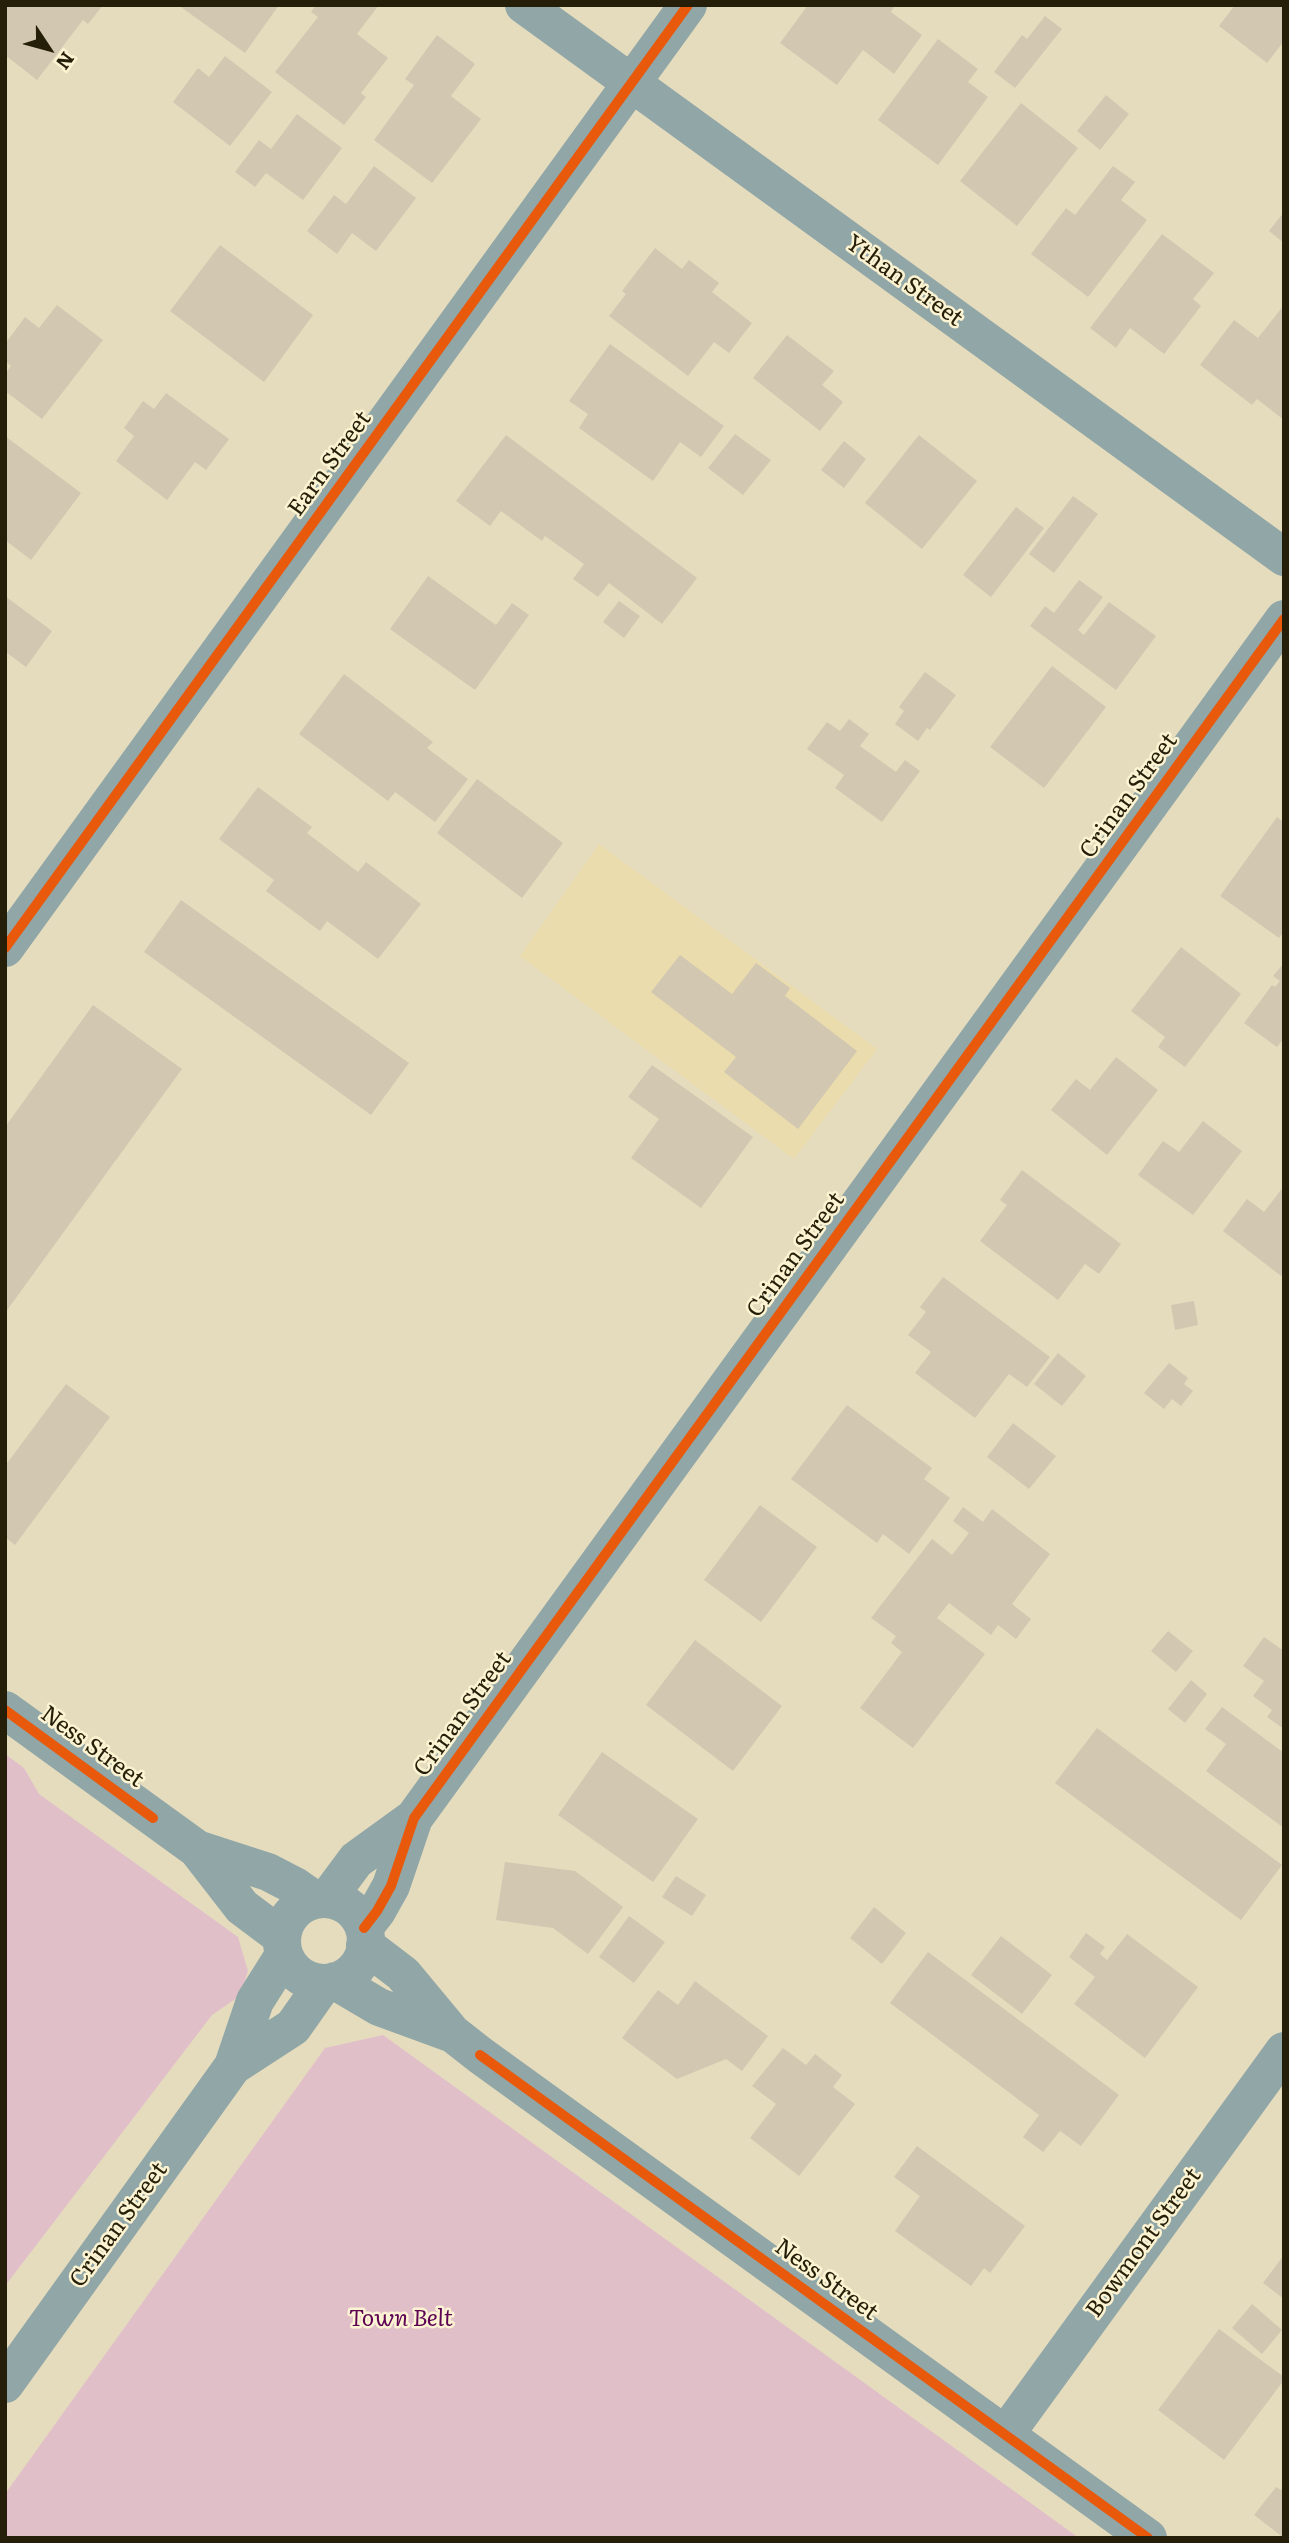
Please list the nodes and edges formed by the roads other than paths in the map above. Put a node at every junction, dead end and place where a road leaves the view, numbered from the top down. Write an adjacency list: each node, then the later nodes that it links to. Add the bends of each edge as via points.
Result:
1 (524, 5): 3 (street, Ythan Street)
2 (688, 5): 3 (street, Earn Street)
3 (632, 84): 4 (street, Ythan Street); 6 (street, Earn Street)
4 (1284, 557)
5 (1284, 619): 8 (street, Crinan Street)
6 (5, 948)
7 (5, 1710): 9 (street, Ness Street)
8 (414, 1818): 10 (street, Crinan Street, via 356,1860); 11 (street, Crinan Street, via 391,1886)
9 (197, 1849): 10 (street, Ness Street, via 268,1872); 12 (street, Ness Street, via 242,1907)
10 (321, 1899): 11 (street, via 350,1908 359,1917); 12 (street, via 299,1907 287,1920)
11 (365, 1936): 13 (street, via 356,1967); 14 (street, Ness Street)
12 (283, 1946): 13 (street, via 290,1967 300,1976); 16 (street, Crinan Street, via 255,2001)
13 (330, 1982): 14 (street, Ness Street, via 379,2007); 16 (street, Crinan Street, via 293,2027)
14 (452, 2033): 18 (street, Ness Street)
15 (1284, 2051): 18 (street, Bowmont Street)
16 (233, 2066): 17 (street, Crinan Street)
17 (5, 2384)
18 (1005, 2435): 19 (street, Ness Street)
19 (1148, 2538)

